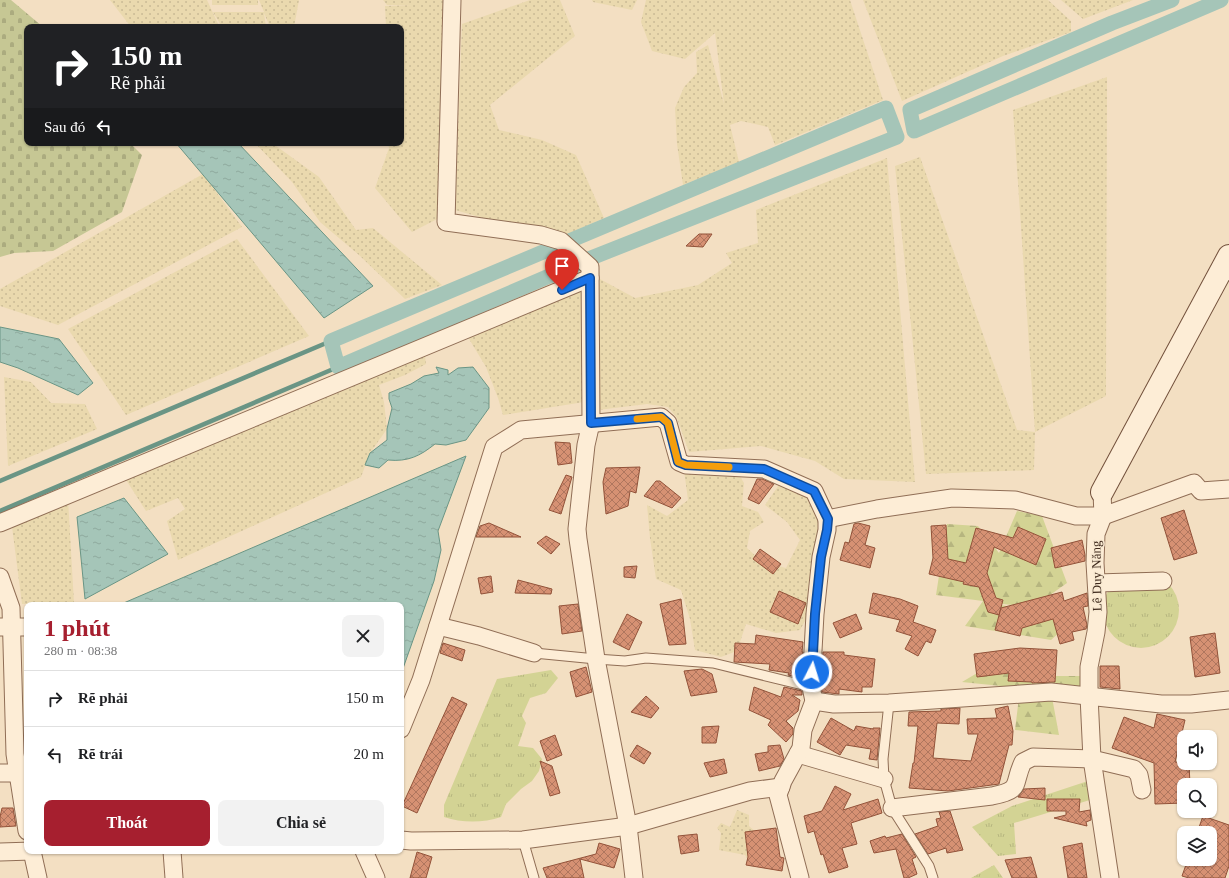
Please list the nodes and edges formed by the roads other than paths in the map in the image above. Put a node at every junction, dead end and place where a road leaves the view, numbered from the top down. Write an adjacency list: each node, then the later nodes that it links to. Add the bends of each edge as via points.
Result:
1 (452, 0): 3 (street, via 446,222 541,235 561,241)
2 (1229, 256): 6 (street, Lê Duy Năng)
3 (590, 273): 4 (street); 9 (street)
4 (591, 423): 8 (street, via 661,417 668,423 678,462 686,465 764,469 814,491); 13 (street, via 521,430 494,447); 16 (street, via 586,445 577,529)
5 (1229, 489): 7 (street, via 1201,491 1194,483)
6 (1102, 492): 7 (street, Lê Duy Năng)
7 (1103, 516): 8 (street, via 1076,516 1015,500 952,498); 12 (street, Lê Duy Năng, via 1096,534)
8 (828, 519): 17 (street, via 816,607)
9 (0, 523)
10 (0, 577): 14 (street)
11 (1163, 581): 12 (street)
12 (1096, 583): 18 (street, Lê Duy Năng, via 1098,612 1089,667)
13 (438, 626): 15 (street); 21 (street, via 421,680)
14 (13, 627): 22 (street)
15 (534, 653): 16 (lane)
16 (596, 660): 17 (lane, via 625,661 646,658 713,662); 32 (street)
17 (812, 694): 20 (street, via 834,704); 23 (street)
18 (1089, 696): 19 (street, via 1161,704); 20 (street, via 1051,692); 24 (street, Lê Duy Năng)
19 (1229, 700)
20 (889, 703): 27 (lane)
21 (404, 722)
22 (21, 754): 26 (street)
23 (798, 754): 27 (street); 28 (street)
24 (1092, 759): 29 (street, via 1134,769 1139,775); 30 (street, via 1033,757 1023,762 1016,786 1005,794); 47 (street, Lê Duy Năng)
25 (0, 773): 26 (street)
26 (18, 773): 31 (street)
27 (884, 779): 30 (lane)
28 (781, 787): 32 (street, via 750,791); 45 (street, via 778,795)
29 (1142, 790)
30 (892, 808): 46 (lane, via 929,866)
31 (24, 811)
32 (628, 826): 34 (street); 44 (street)
33 (404, 840): 34 (street)
34 (523, 840): 43 (lane)
35 (24, 851): 36 (street)
36 (0, 852)
37 (33, 854): 40 (street)
38 (172, 854): 41 (street)
39 (365, 854): 42 (street)
40 (38, 878)
41 (174, 878)
42 (376, 878)
43 (534, 878)
44 (634, 878)
45 (800, 878)
46 (933, 878)
47 (1110, 878)

